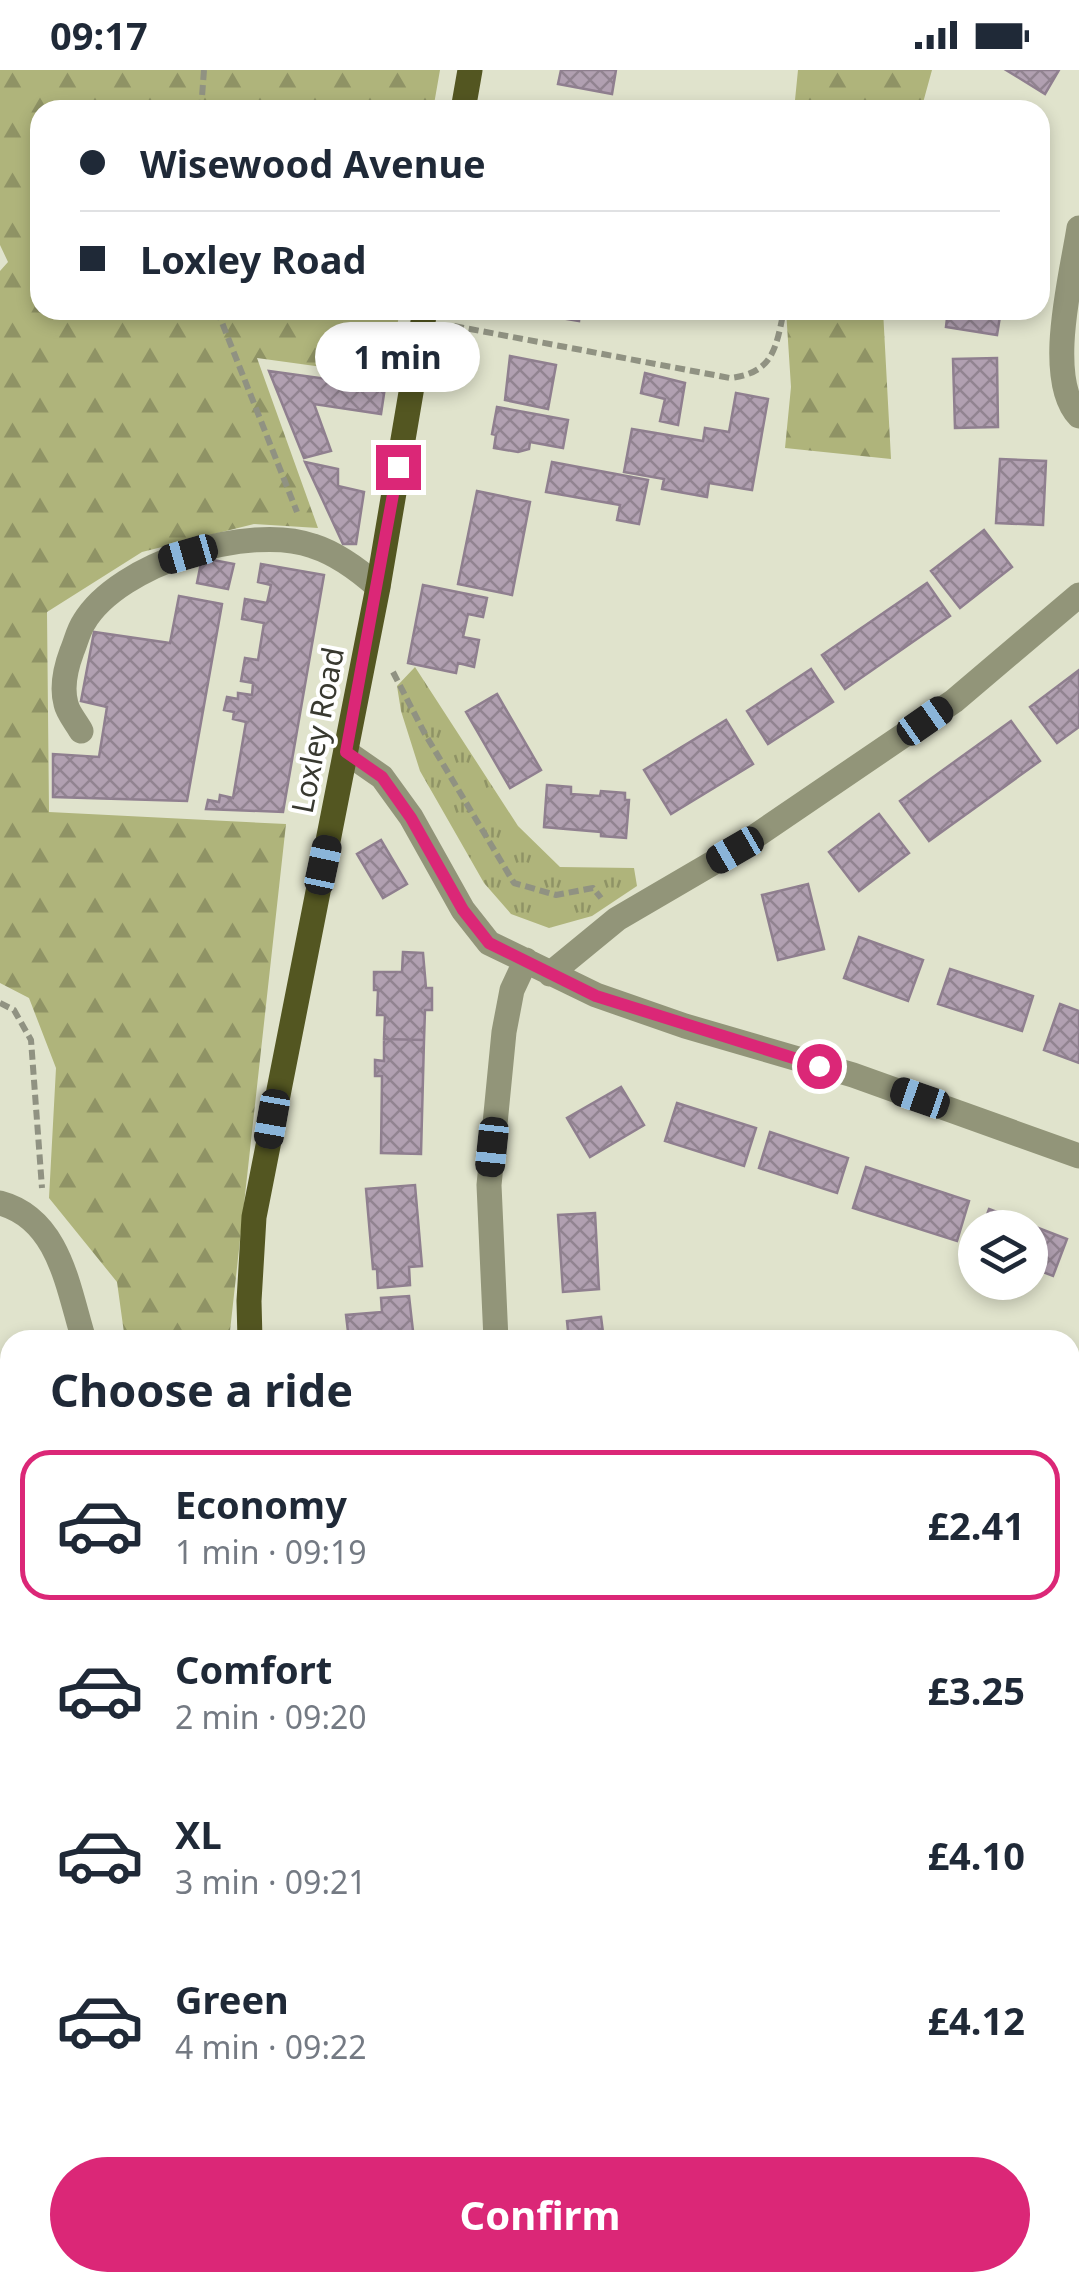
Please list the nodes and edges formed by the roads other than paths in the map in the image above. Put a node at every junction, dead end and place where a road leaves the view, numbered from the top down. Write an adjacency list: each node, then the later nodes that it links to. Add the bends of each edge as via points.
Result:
1 (470, 70): 2 (main road)
2 (465, 100)
3 (1079, 228): 5 (street, via 1062,351 1063,383)
4 (423, 320): 6 (main road, Loxley Road)
5 (1079, 416)
6 (378, 588): 8 (street, via 357,568 312,545 265,540 163,562 119,586 84,621 65,669 66,704); 9 (main road, Loxley Road)
7 (1079, 595): 11 (street, via 954,701 735,850 617,919)
8 (81, 730)
9 (346, 752): 10 (street, via 382,777 489,943); 15 (main road, Loxley Road, via 254,1217)
10 (526, 960): 11 (street); 16 (street, via 504,1032 489,1185)
11 (550, 974): 12 (street, via 596,996 852,1075)
12 (1079, 1156)
13 (0, 1203): 14 (street, via 35,1220 56,1250)
14 (81, 1330)
15 (250, 1330)
16 (496, 1330)

